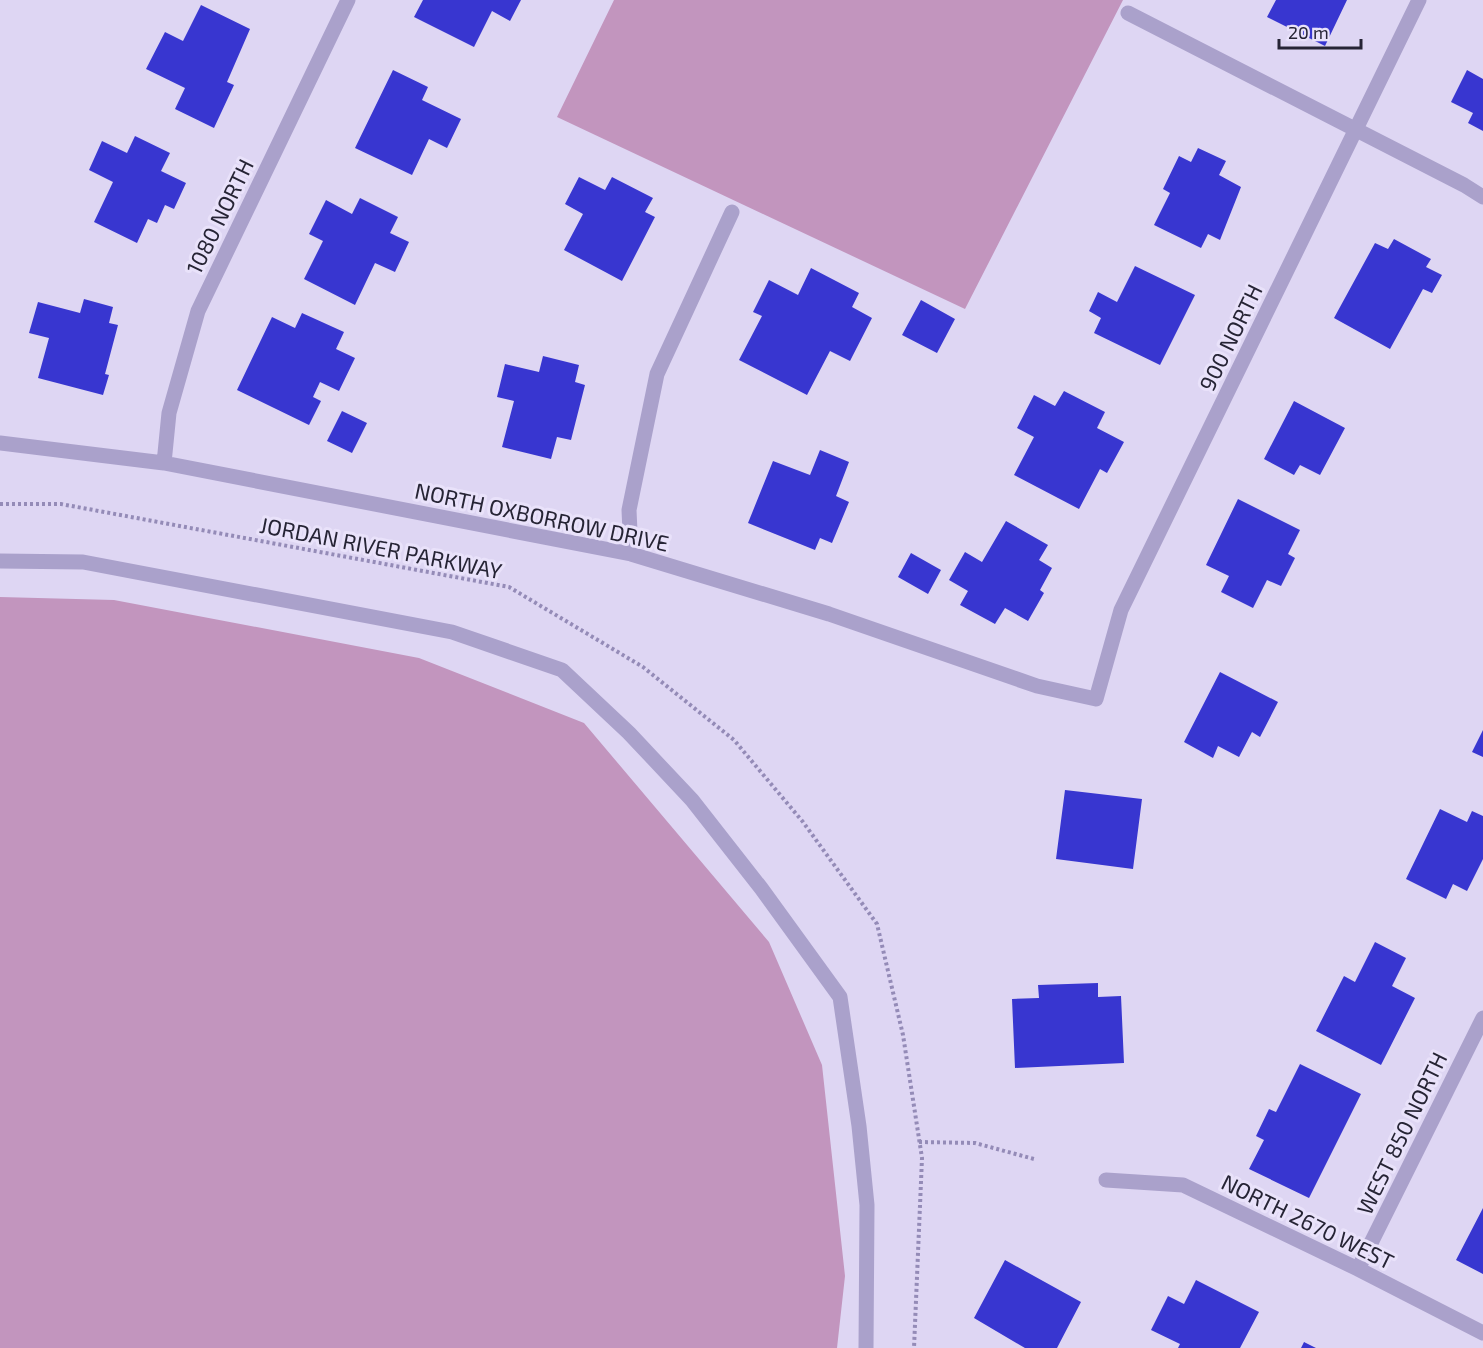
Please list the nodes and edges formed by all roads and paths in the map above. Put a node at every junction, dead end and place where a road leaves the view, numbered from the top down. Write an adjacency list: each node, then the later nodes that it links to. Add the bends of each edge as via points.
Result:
1 (348, 0): 8 (street, 1080 NORTH, via 198,311 169,413)
2 (1419, 0): 4 (street, 900 NORTH)
3 (1128, 13): 4 (street)
4 (1357, 129): 5 (street); 12 (street, 900 NORTH, via 1121,610)
5 (1483, 197)
6 (732, 213): 10 (street, via 657,374 629,510)
7 (0, 443): 8 (street, NORTH OXBORROW DRIVE)
8 (164, 463): 10 (street, NORTH OXBORROW DRIVE)
9 (0, 504): 14 (path, JORDAN RIVER PARKWAY, via 61,504 509,587 643,667 734,740 804,822 877,924 903,1035)
10 (631, 554): 12 (street, NORTH OXBORROW DRIVE, via 829,614 1037,686)
11 (0, 561): 19 (street, via 83,562 452,632 562,670 692,800 840,997 867,1205)
12 (1096, 699)
13 (1483, 1018): 17 (street, WEST 850 NORTH)
14 (919, 1142): 15 (path, via 975,1143); 20 (path, JORDAN RIVER PARKWAY, via 922,1158)
15 (1034, 1159)
16 (1106, 1180): 17 (street, NORTH 2670 WEST, via 1183,1185)
17 (1358, 1269): 18 (street, NORTH 2670 WEST)
18 (1483, 1333)
19 (866, 1348)
20 (914, 1348)

